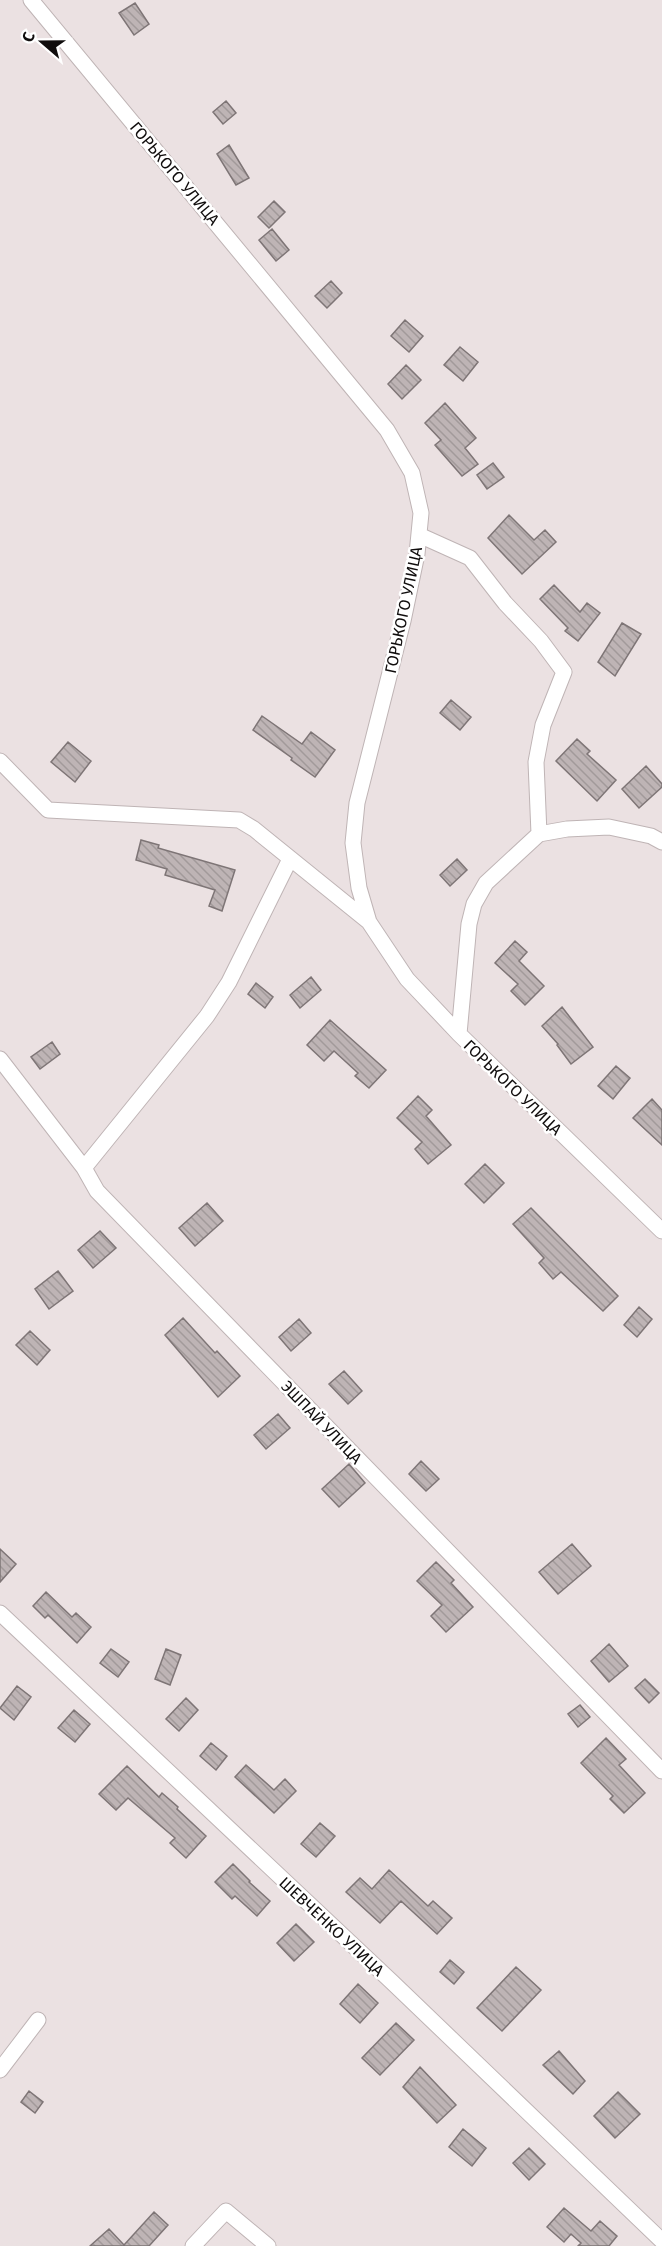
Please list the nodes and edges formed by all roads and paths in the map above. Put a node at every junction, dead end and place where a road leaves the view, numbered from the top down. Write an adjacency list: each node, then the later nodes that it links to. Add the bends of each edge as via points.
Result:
1 (31, 0): 2 (street, ГОРЬКОГО УЛИЦА, via 387,430 412,473 421,513)
2 (419, 535): 4 (street, via 470,558 564,672 543,725 536,762); 7 (street, ГОРЬКОГО УЛИЦА, via 403,621 357,802 353,843 359,888)
3 (0, 761): 6 (street, via 48,810 239,820)
4 (539, 834): 5 (street, via 609,827); 8 (street, via 486,883 474,904)
5 (662, 842)
6 (290, 859): 7 (street); 10 (street, via 229,982 207,1016)
7 (369, 922): 8 (street, ГОРЬКОГО УЛИЦА, via 407,979)
8 (459, 1034): 11 (street, ГОРЬКОГО УЛИЦА)
9 (0, 1059): 10 (street, ЭШПАЙ УЛИЦА)
10 (84, 1168): 13 (street, ЭШПАЙ УЛИЦА, via 97,1191)
11 (662, 1231)
12 (0, 1613): 16 (street, ШЕВЧЕНКО УЛИЦА)
13 (662, 1771)
14 (39, 2019): 15 (street)
15 (0, 2070)
16 (662, 2241)
17 (193, 2246): 18 (street, via 226,2211)
18 (268, 2246)

